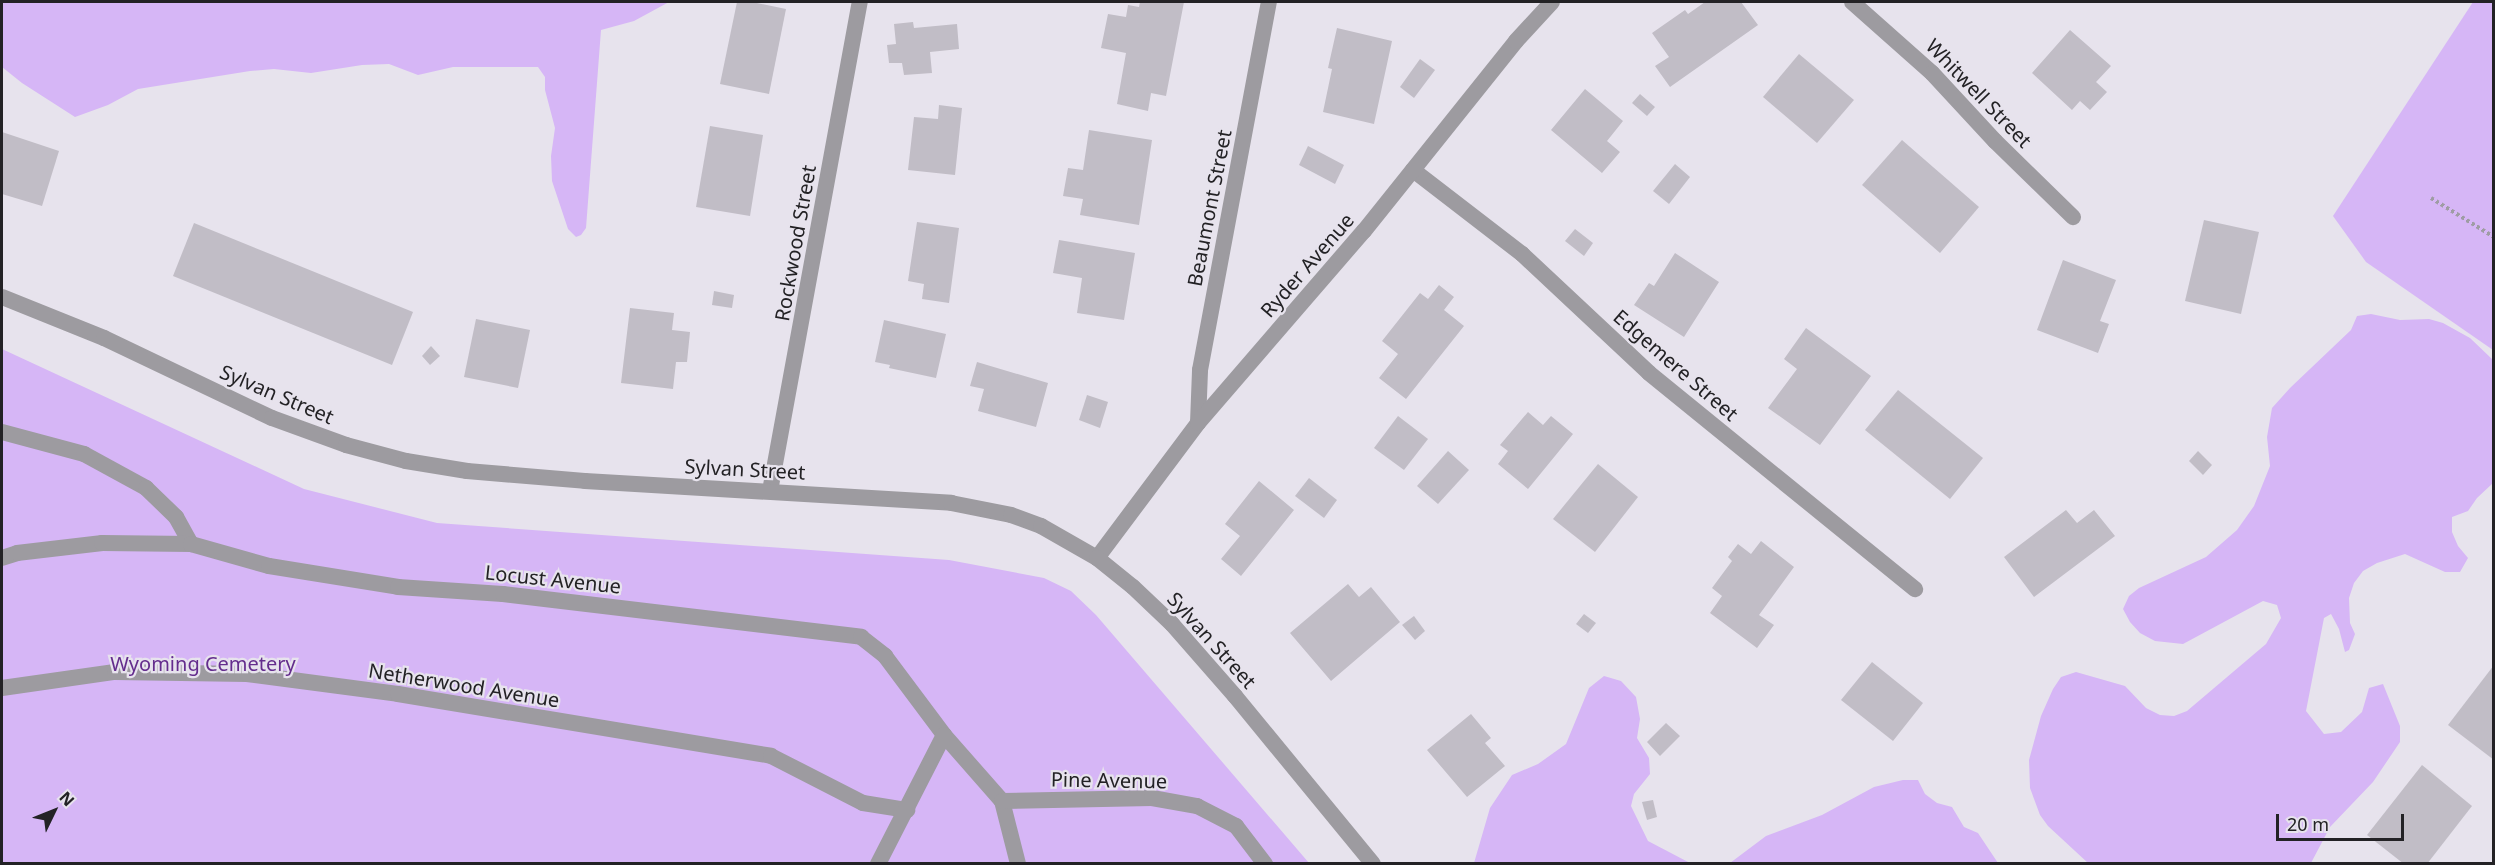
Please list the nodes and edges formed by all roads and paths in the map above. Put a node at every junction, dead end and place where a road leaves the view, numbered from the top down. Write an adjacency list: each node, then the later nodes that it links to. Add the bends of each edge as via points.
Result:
1 (860, 2): 12 (street, Rockwood Street)
2 (1269, 2): 10 (street, Beaumont Street, via 1200,370)
3 (1552, 2): 5 (street, Ryder Avenue, via 1515,41)
4 (1852, 2): 7 (street, Whitwell Street, via 1932,73)
5 (1413, 170): 10 (street, Ryder Avenue); 16 (street, Edgemere Street, via 1522,254 1658,381)
6 (2431, 198): 8 (path)
7 (2073, 217)
8 (2493, 237)
9 (2, 297): 12 (street, Sylvan Street, via 104,338 272,418 346,445 406,461 526,477)
10 (1198, 423): 15 (street, Ryder Avenue)
11 (2, 432): 13 (street, via 84,454 146,488 176,517)
12 (770, 492): 15 (street, Sylvan Street, via 983,508 1041,526)
13 (191, 544): 14 (street, Locust Avenue, via 102,543); 18 (street, Locust Avenue, via 268,566 398,587 503,594 861,637 885,656)
14 (2, 558)
15 (1097, 558): 24 (street, Sylvan Street, via 1172,624)
16 (1915, 589)
17 (2, 688): 20 (street, Netherwood Avenue, via 115,672 247,674 771,756 863,803)
18 (944, 735): 19 (street, Locust Avenue); 20 (street)
19 (1002, 801): 22 (street, Locust Avenue); 23 (street, Pine Avenue, via 1152,798 1197,806 1236,826)
20 (907, 810): 21 (street)
21 (878, 864)
22 (1018, 864)
23 (1265, 864)
24 (1372, 864)

